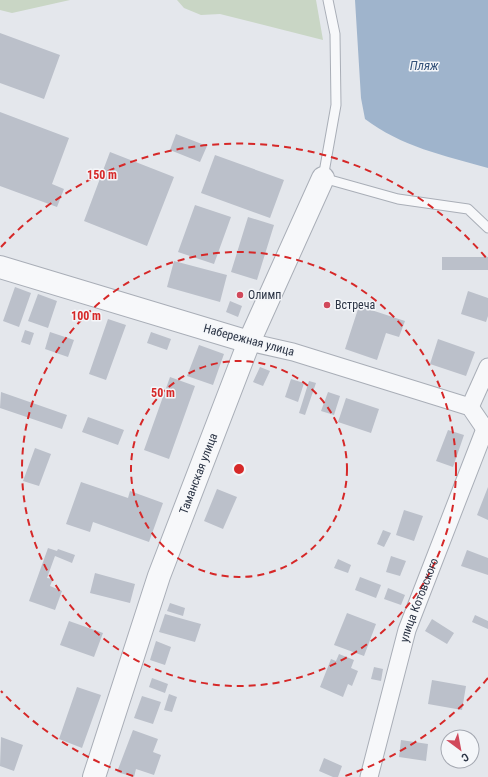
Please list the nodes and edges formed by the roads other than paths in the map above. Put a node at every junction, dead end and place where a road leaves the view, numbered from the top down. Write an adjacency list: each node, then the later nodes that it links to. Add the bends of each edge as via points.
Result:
1 (328, 0): 2 (lane, via 334,34 336,105)
2 (323, 178): 3 (lane, via 398,199 468,209); 5 (street, Таманская улица)
3 (488, 228)
4 (0, 267): 5 (street, Набережная улица)
5 (249, 342): 7 (street, Набережная улица, via 293,352); 9 (street, Таманская улица, via 159,576)
6 (488, 367): 7 (street)
7 (470, 407): 8 (street)
8 (486, 429): 10 (street, улица Котовского, via 407,630)
9 (94, 777)
10 (369, 777)

